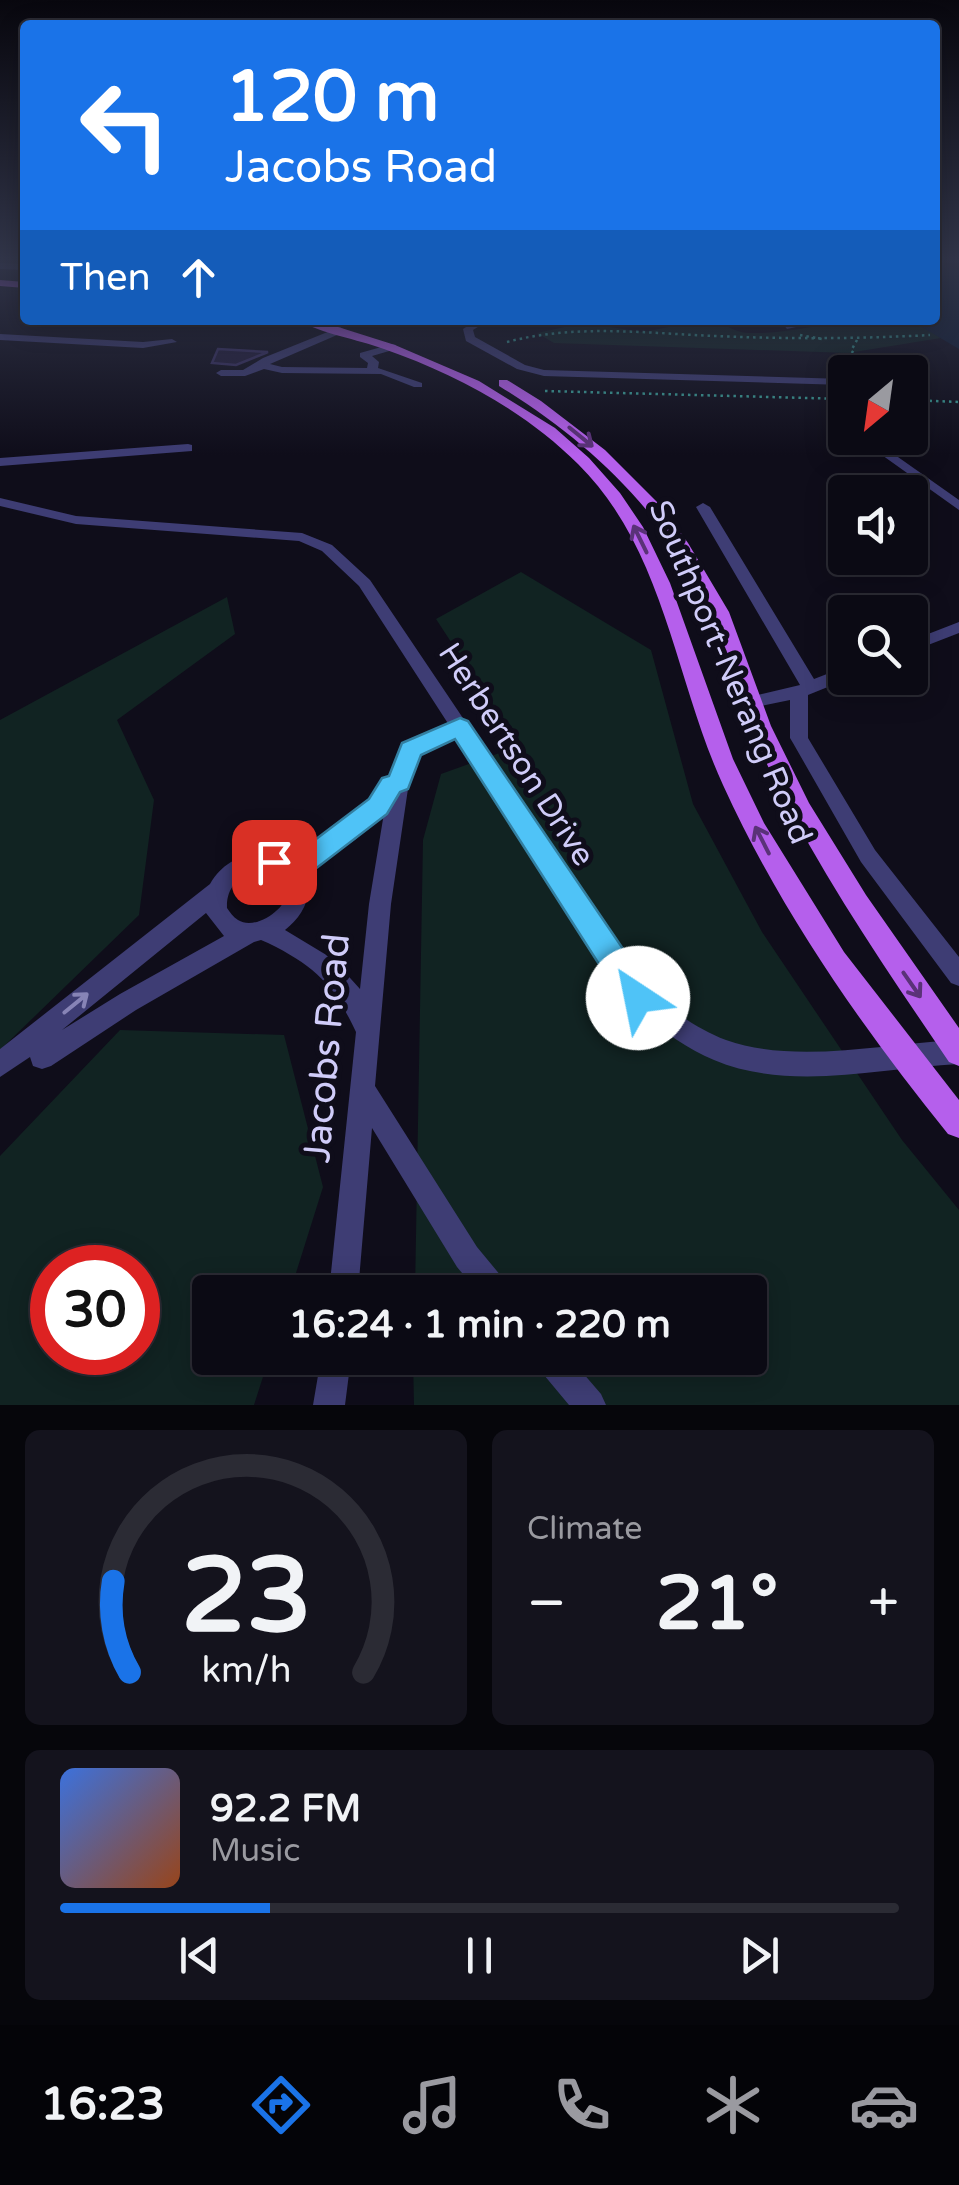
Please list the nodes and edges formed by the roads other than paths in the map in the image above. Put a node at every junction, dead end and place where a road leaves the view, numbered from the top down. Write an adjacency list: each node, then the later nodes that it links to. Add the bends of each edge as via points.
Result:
1 (339, 325): 10 (street)
2 (343, 325): 9 (main road, Southport-Nerang Road)
3 (345, 325): 25 (main road, Southport-Nerang Road, one-way to 25, via 422,347 505,384 588,440 640,492 695,564 721,614)
4 (478, 325): 13 (street, via 466,334 544,373)
5 (0, 337): 6 (street)
6 (20, 338): 7 (street); 8 (street)
7 (172, 342)
8 (10, 347)
9 (392, 347): 11 (street, via 364,355 374,362); 33 (main road, Southport-Nerang Road, one-way to 9, via 818,938 766,850 731,778 662,584 616,497 577,454 512,404)
10 (263, 365): 11 (street); 12 (street)
11 (372, 370): 14 (street)
12 (221, 373)
13 (828, 381)
14 (418, 385)
15 (188, 448): 17 (street)
16 (888, 455): 19 (street)
17 (0, 462)
18 (0, 502): 26 (street, Herbertson Drive, via 90,521 302,537 327,548 365,584)
19 (959, 506)
20 (703, 507): 24 (street)
21 (959, 627): 22 (street)
22 (928, 640)
23 (828, 680): 24 (street)
24 (804, 690): 25 (street); 31 (street, via 799,738 868,856)
25 (751, 702): 34 (main road, Southport-Nerang Road, one-way to 34, via 864,918)
26 (460, 727): 27 (street, Jacobs Road, via 411,749); 33 (street, Herbertson Drive, via 638,998 665,1020 726,1054 759,1063 802,1067)
27 (399, 782): 28 (street, via 361,821); 32 (street, Jacobs Road)
28 (292, 872): 29 (street, via 274,862 252,862 230,873); 30 (street, via 296,904 280,922)
29 (217, 891): 30 (street, via 221,920 233,930); 36 (street, one-way to 29)
30 (257, 931): 32 (street, via 316,960 354,1000); 35 (street)
31 (959, 976)
32 (367, 1026): 37 (street, Jacobs Road)
33 (900, 1052): 34 (street, Herbertson Drive); 38 (main road, Southport-Nerang Road)
34 (959, 1052)
35 (42, 1058)
36 (0, 1064)
37 (363, 1089): 39 (street, Jacobs Road); 40 (street)
38 (959, 1123)
39 (345, 1275)
40 (481, 1275)
41 (333, 1375): 43 (street)
42 (564, 1375): 44 (street)
43 (329, 1405)
44 (590, 1405)

